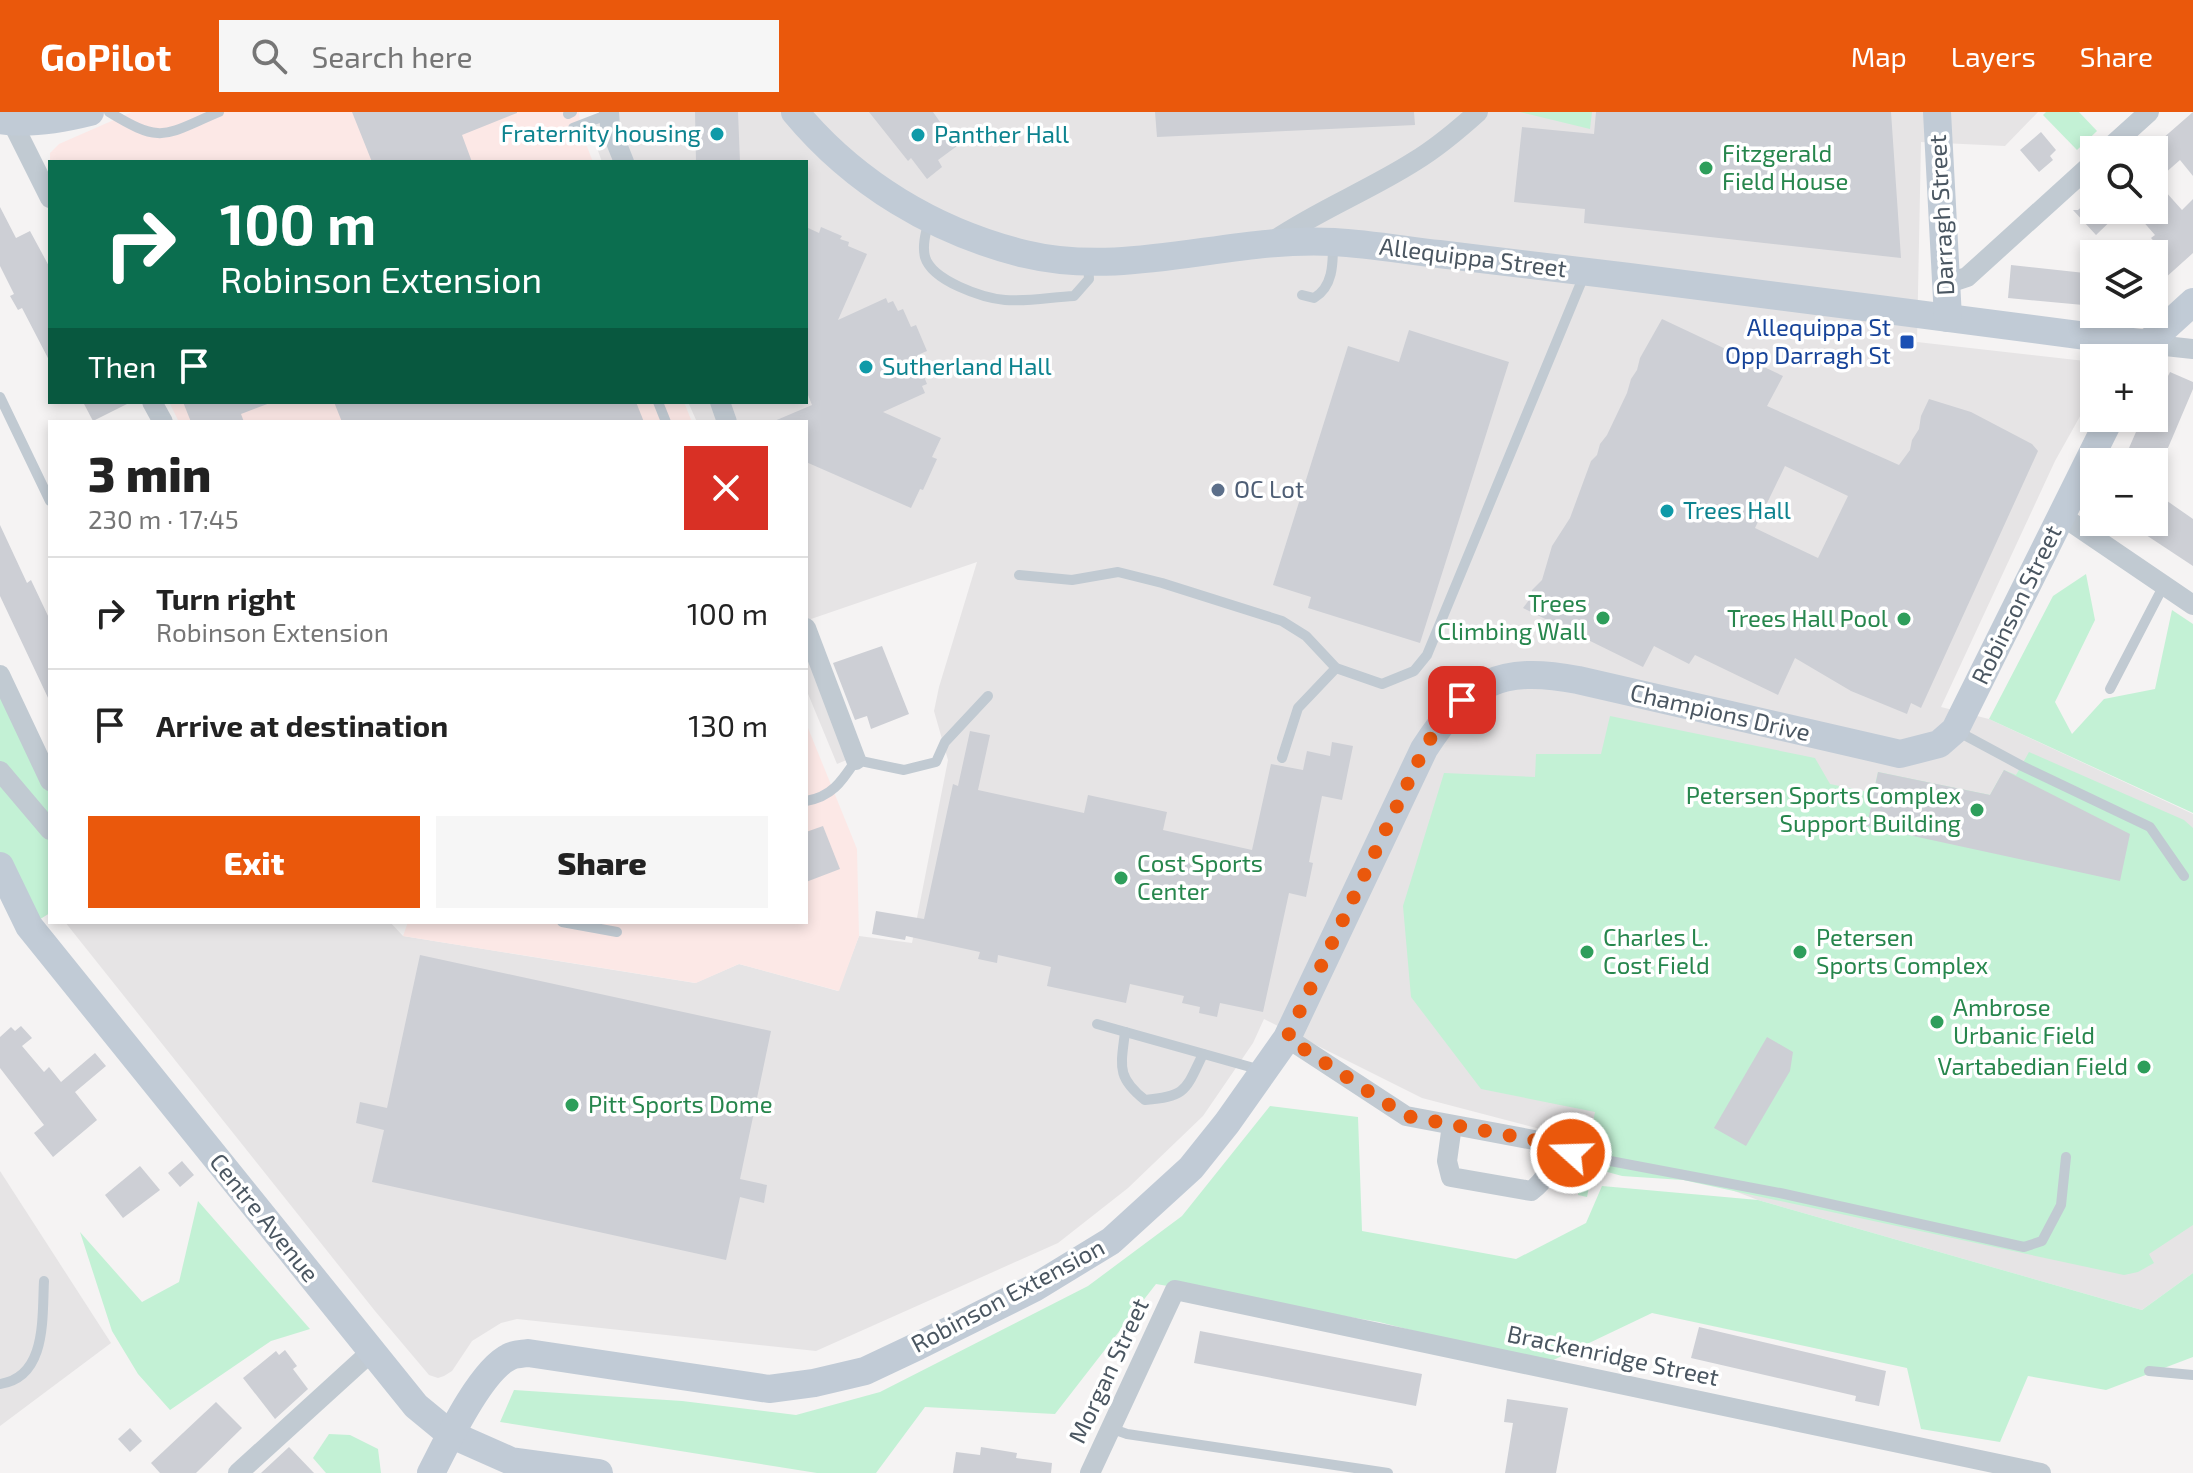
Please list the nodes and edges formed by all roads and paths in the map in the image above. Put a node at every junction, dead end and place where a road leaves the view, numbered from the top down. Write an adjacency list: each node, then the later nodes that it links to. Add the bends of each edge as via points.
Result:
1 (90, 112): 9 (street)
2 (109, 112): 3 (lane, via 153,135)
3 (219, 112)
4 (795, 112): 15 (street, Allequippa Street, via 859,175)
5 (1478, 112): 17 (street, via 1417,161)
6 (1937, 112): 20 (street, Darragh Street)
7 (2149, 112): 11 (street)
8 (609, 113): 10 (lane); 12 (street)
9 (10, 118): 14 (street)
10 (573, 128)
11 (2122, 136)
12 (623, 160)
13 (2080, 175): 20 (street, via 1967,277)
14 (48, 194)
15 (929, 218): 18 (street, Allequippa Street, via 993,245); 18 (lane, via 926,259 942,278 981,294 1005,300 1074,296 1089,279)
16 (1333, 242): 17 (street, Allequippa Street); 19 (street, Allequippa Street); 21 (lane, via 1333,269 1324,292 1314,298)
17 (1270, 243): 18 (street, Allequippa Street)
18 (1088, 263)
19 (1586, 271): 23 (street, Allequippa Street); 38 (lane, via 1427,655 1414,671 1382,684)
20 (1946, 284): 23 (street, Darragh Street)
21 (1302, 295)
22 (2193, 302): 27 (street)
23 (1948, 318): 24 (street, Allequippa Street)
24 (2070, 334): 25 (street); 26 (street, Allequippa Street)
25 (2082, 344)
26 (2114, 344)
27 (2151, 344)
28 (2193, 349): 29 (street, Allequippa Street)
29 (2168, 350)
30 (0, 397): 32 (lane)
31 (2103, 432): 33 (street, Robinson Street)
32 (48, 497)
33 (2062, 516): 35 (street); 43 (street, Robinson Street)
34 (1019, 575): 38 (lane, via 1072,580 1118,572 1162,583 1282,621 1306,636)
35 (2164, 585): 36 (street); 41 (lane)
36 (2193, 605)
37 (808, 633): 45 (street)
38 (1336, 668): 44 (lane, via 1298,708)
39 (0, 675): 47 (street)
40 (1500, 677): 43 (street, Champions Drive, via 1565,677 1900,754 1923,750); 56 (street, Robinson Extension, via 1462,700 1424,749)
41 (2110, 689)
42 (988, 696): 45 (lane, via 945,742 936,762 904,770)
43 (1947, 737): 51 (lane, via 2150,827)
44 (1282, 758)
45 (856, 760): 48 (lane, via 838,786 822,799)
46 (0, 771): 49 (street)
47 (48, 777)
48 (808, 801)
49 (48, 828)
50 (0, 866): 64 (street, Centre Avenue, via 29,926)
51 (2184, 876)
52 (573, 924): 53 (lane)
53 (617, 932)
54 (1097, 1024): 55 (lane)
55 (1125, 1032): 57 (lane); 57 (lane, via 1121,1064 1128,1087 1145,1100 1174,1097 1187,1086)
56 (1287, 1038): 58 (street, Robinson Extension); 59 (street, via 1406,1116)
57 (1203, 1054): 58 (lane)
58 (1263, 1071): 69 (street, Robinson Extension, via 1191,1168 1111,1241 1034,1288 865,1371 769,1389 528,1353 510,1356 497,1366)
59 (1452, 1125): 60 (street, via 1534,1140); 60 (street, via 1447,1161 1451,1177 1531,1191 1545,1181)
60 (1552, 1150): 61 (lane, via 2024,1247 2042,1241 2061,1205)
61 (2066, 1157)
62 (44, 1281): 67 (lane, via 35,1357 27,1373)
63 (1175, 1290): 68 (street, Morgan Street); 75 (street, Brackenridge Street)
64 (371, 1352): 69 (street, Centre Avenue, via 416,1406); 71 (street)
65 (2149, 1371): 66 (lane)
66 (2193, 1375)
67 (0, 1384)
68 (1110, 1428): 73 (street, Morgan Street); 74 (lane)
69 (450, 1434): 70 (street, Centre Avenue, via 511,1461); 72 (street, Robinson Extension)
70 (581, 1472)
71 (238, 1473)
72 (431, 1473)
73 (1090, 1473)
74 (1388, 1473)
75 (2041, 1473)

